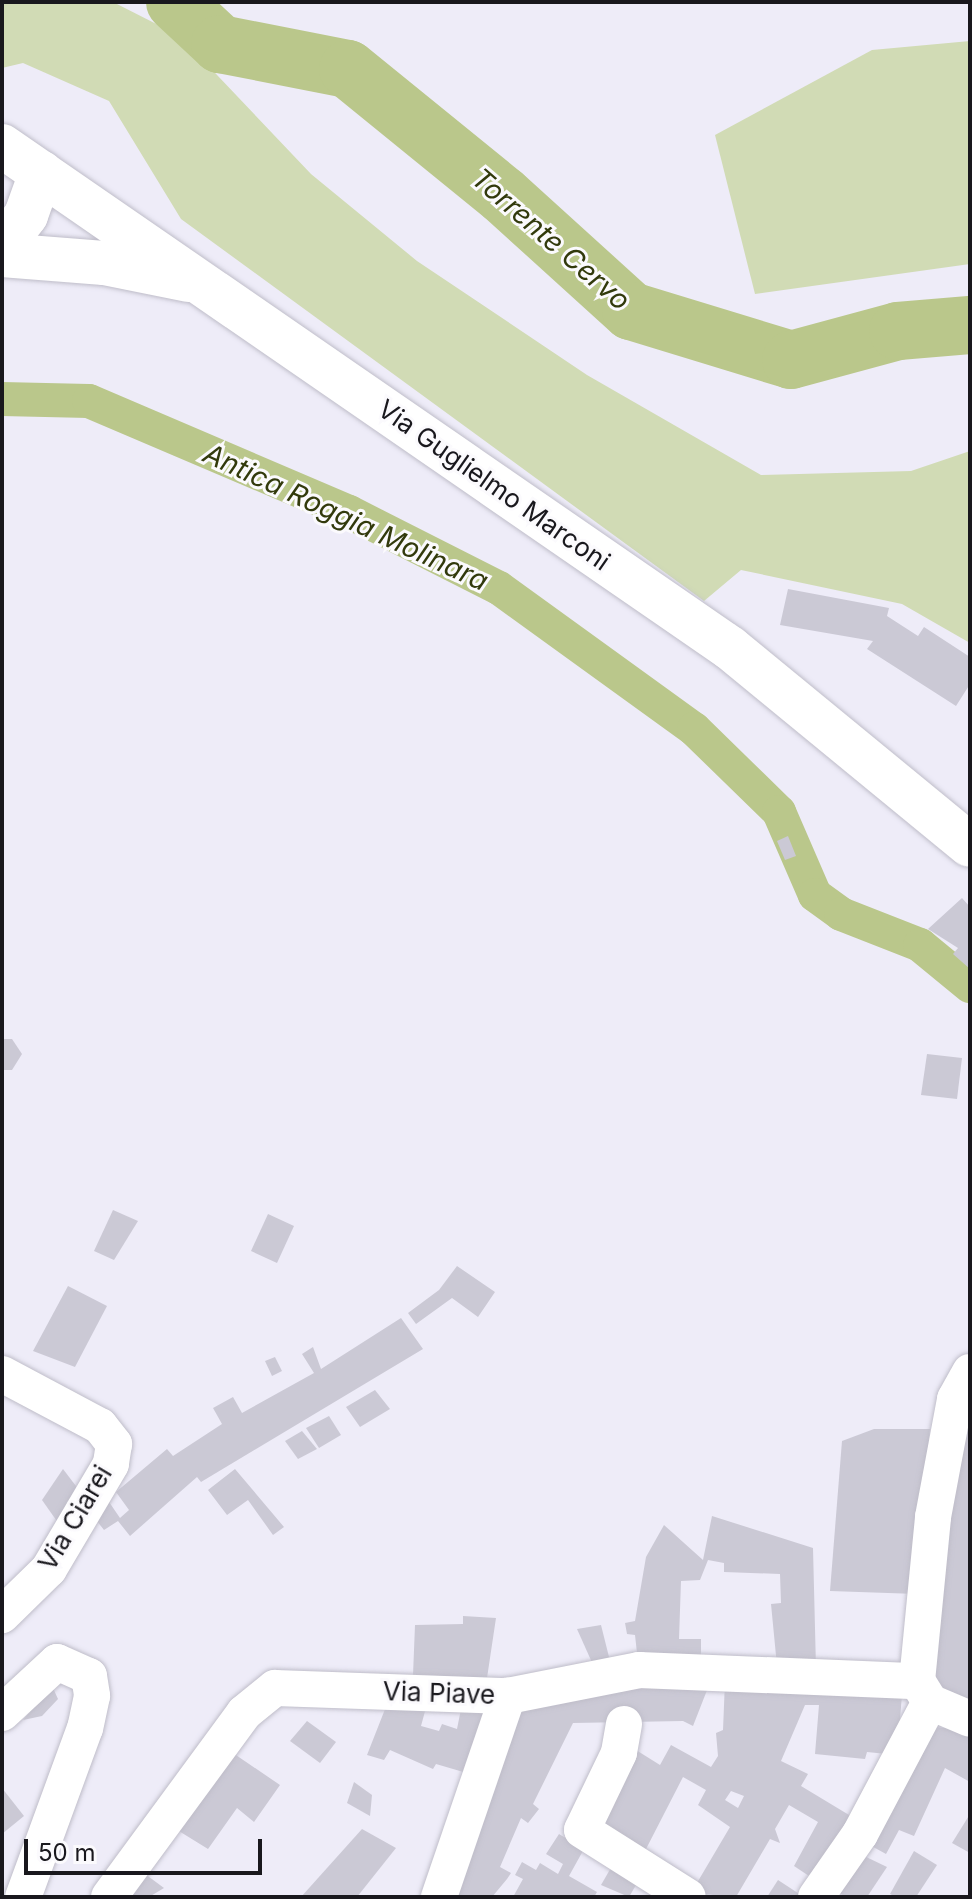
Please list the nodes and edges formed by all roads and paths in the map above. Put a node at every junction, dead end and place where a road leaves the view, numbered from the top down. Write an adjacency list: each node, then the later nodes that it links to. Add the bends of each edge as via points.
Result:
1 (2, 148): 2 (street, Via Guglielmo Marconi)
2 (41, 173): 3 (street, via 26,215); 5 (street, Via Guglielmo Marconi)
3 (2, 246)
4 (2, 255): 5 (street, via 104,263)
5 (198, 281): 6 (street, Via Guglielmo Marconi, via 730,648)
6 (970, 845)
7 (970, 1372): 10 (street, via 933,1517)
8 (2, 1374): 9 (street, Via Ciarei, via 100,1426 114,1444 111,1464 49,1569)
9 (2, 1615)
10 (923, 1691): 11 (street, Via Piave, via 639,1670); 13 (street); 19 (street, via 860,1834)
11 (508, 1696): 16 (street, Via Piave, via 275,1688 244,1713); 17 (street)
12 (2, 1713): 15 (street, via 57,1662 89,1676 92,1696 85,1728)
13 (970, 1719)
14 (624, 1724): 18 (street, via 619,1753 582,1830)
15 (23, 1897)
16 (109, 1897)
17 (439, 1897)
18 (688, 1897)
19 (816, 1897)

